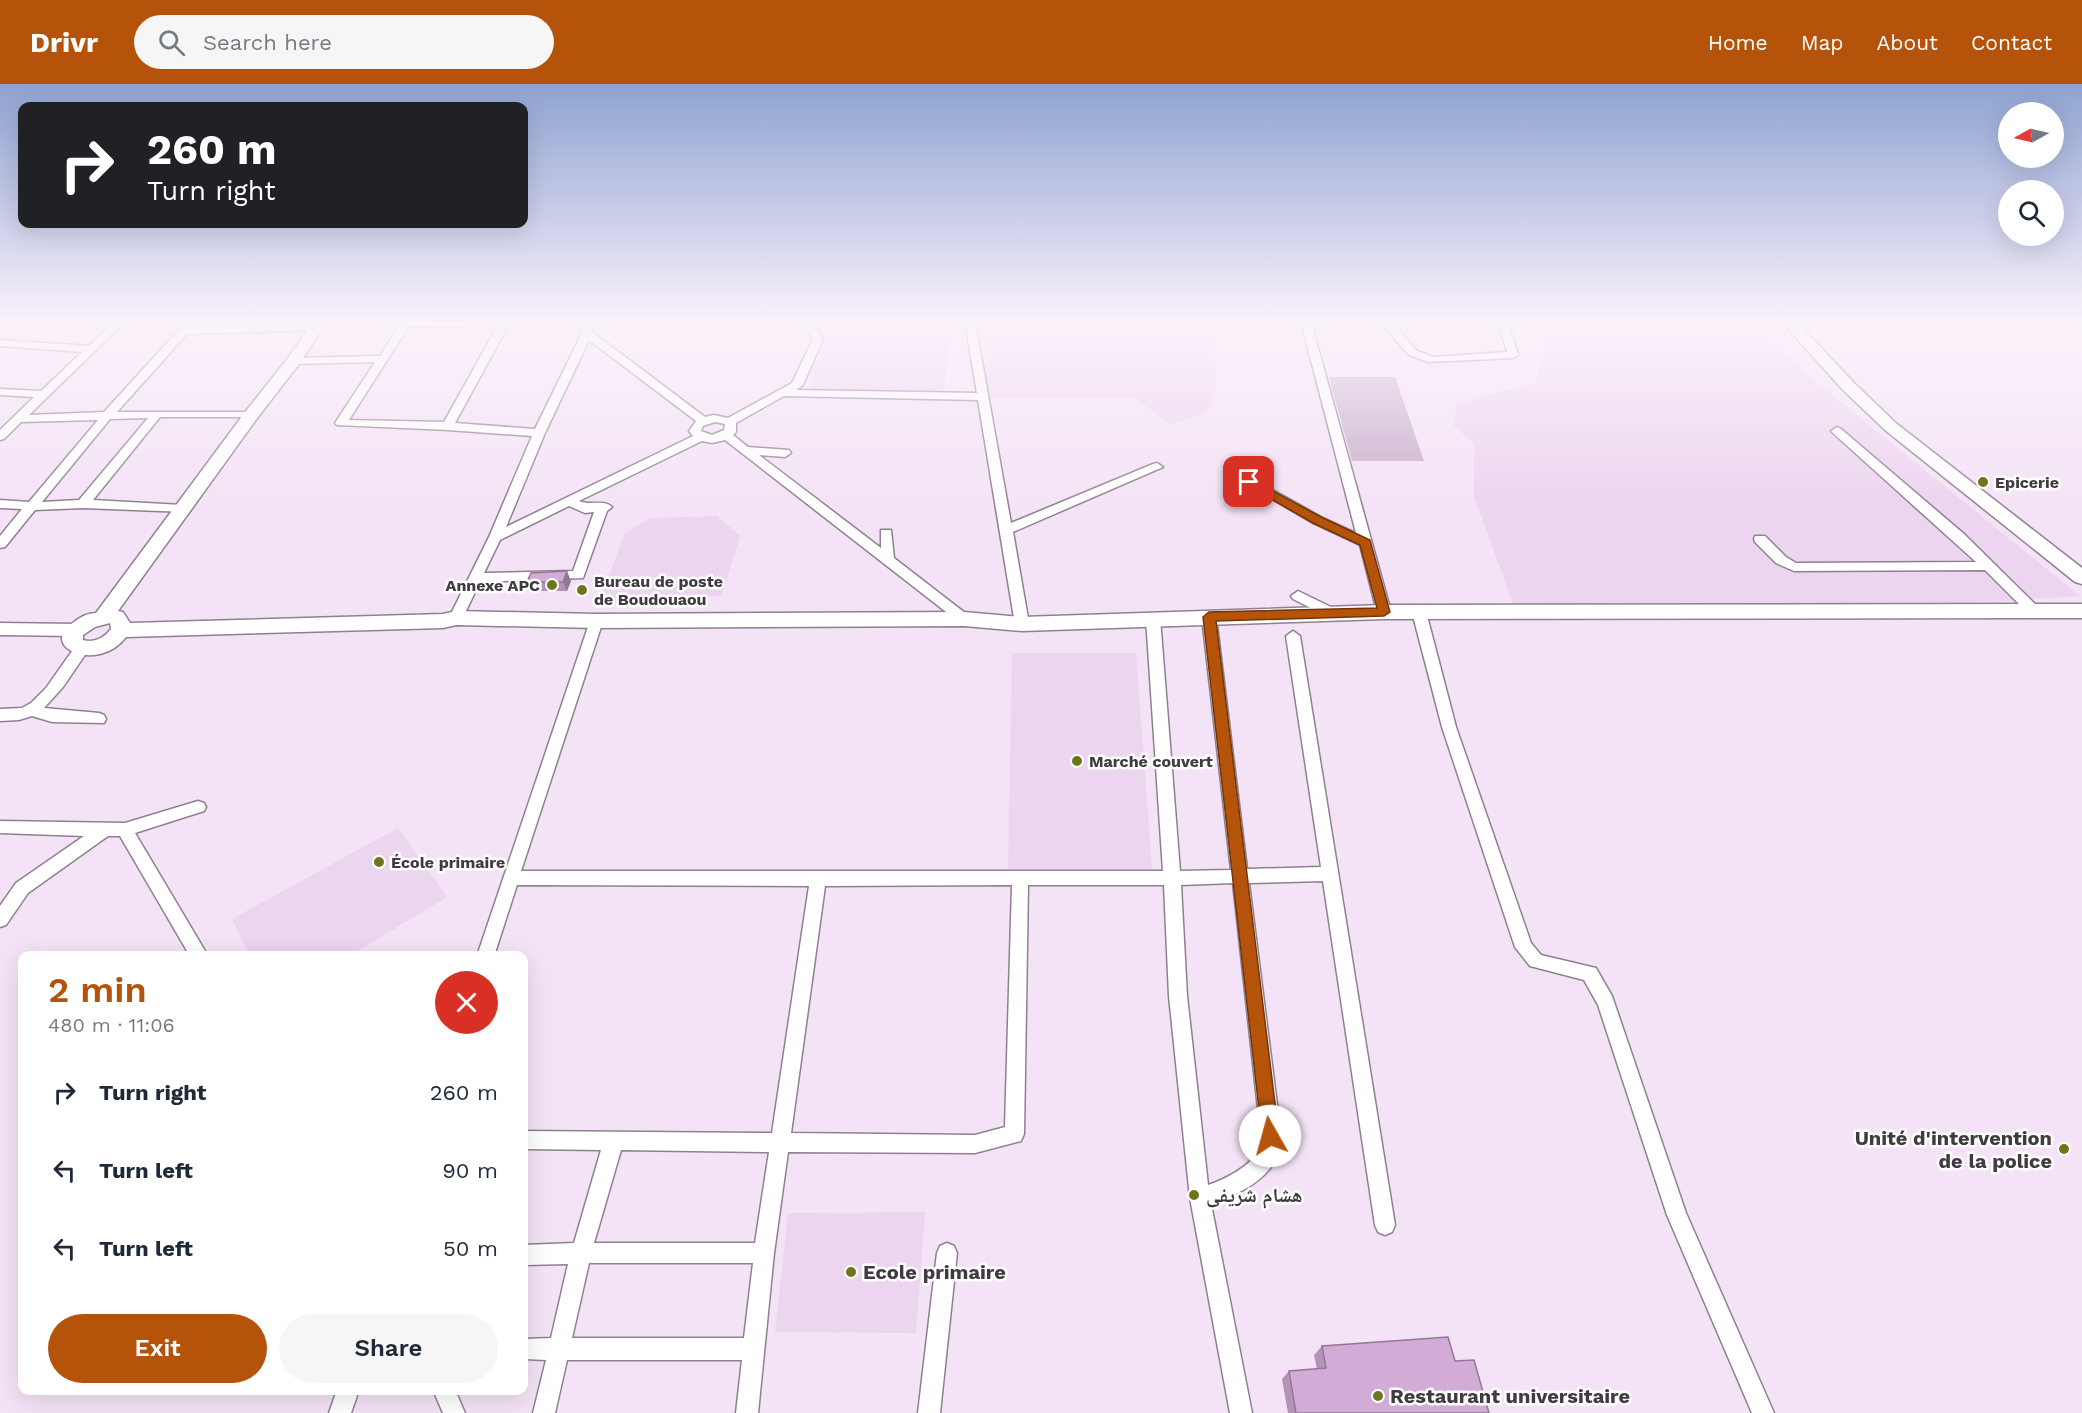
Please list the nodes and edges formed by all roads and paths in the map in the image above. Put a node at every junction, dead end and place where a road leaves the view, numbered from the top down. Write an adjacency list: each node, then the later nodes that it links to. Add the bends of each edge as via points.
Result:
1 (54, 384): 14 (street)
2 (135, 384): 18 (street)
3 (276, 384): 17 (main road)
4 (367, 384): 21 (street, via 341,423)
5 (471, 384): 21 (street)
6 (560, 384): 24 (street)
7 (657, 384): 20 (street)
8 (798, 384): 13 (street)
9 (981, 384): 15 (street)
10 (1323, 384): 40 (street)
11 (1846, 384): 45 (main road, via 1891,427)
12 (0, 392): 14 (street)
13 (784, 393): 15 (street); 22 (street)
14 (43, 394): 19 (street)
15 (983, 397): 36 (street)
16 (157, 414): 17 (street); 18 (street); 33 (street)
17 (252, 414): 35 (main road)
18 (106, 417): 19 (street); 34 (street)
19 (19, 419): 25 (street)
20 (703, 421): 22 (street, via 720,418); 26 (street, via 695,431)
21 (448, 426): 24 (street)
22 (728, 428): 26 (street, via 716,439); 27 (street)
23 (1837, 431): 43 (street, via 1909,492)
24 (539, 432): 38 (street)
25 (0, 436)
26 (700, 437): 31 (street)
27 (746, 450): 28 (street); 42 (street)
28 (785, 453)
29 (1157, 467): 36 (street)
30 (1249, 482): 40 (street)
31 (570, 501): 38 (street); 44 (street, via 585,508 604,507 578,575)
32 (0, 504): 34 (street)
33 (83, 504): 34 (street); 35 (street)
34 (33, 506): 41 (street)
35 (182, 509): 56 (main road)
36 (1006, 530): 58 (street)
37 (886, 533): 42 (street)
38 (495, 537): 44 (street)
39 (1760, 539): 43 (street, via 1794,567)
40 (1366, 543): 49 (street)
41 (0, 544)
42 (888, 560): 55 (street)
43 (1986, 566): 47 (street, via 1999,574)
44 (475, 578): 53 (street)
45 (2082, 578)
46 (1298, 596): 51 (street)
47 (2034, 611): 48 (main road); 50 (main road)
48 (2082, 611)
49 (1384, 612): 50 (main road); 51 (main road)
50 (1419, 612): 99 (street, via 1449,727 1524,947 1536,962 1590,974 1606,1002 1677,1215)
51 (1332, 613): 52 (main road)
52 (1209, 617): 54 (main road); 71 (street)
53 (456, 618): 57 (main road); 60 (main road)
54 (1153, 618): 58 (main road); 73 (street)
55 (964, 619): 57 (main road); 58 (main road)
56 (101, 620): 60 (main road, via 116,617 121,620); 62 (main road, via 91,620)
57 (596, 621): 72 (street)
58 (1022, 624)
59 (0, 629): 62 (street)
60 (121, 630): 62 (main road, via 105,644)
61 (1293, 636): 70 (street)
62 (79, 639): 63 (street, via 43,701)
63 (32, 710): 64 (street); 65 (street, via 60,717)
64 (0, 715)
65 (99, 719)
66 (198, 807): 69 (street)
67 (0, 827): 68 (street)
68 (104, 830): 69 (street); 76 (street, via 22,888)
69 (125, 830): 77 (street)
70 (1330, 874): 71 (street); 83 (street)
71 (1240, 875): 73 (street); 82 (street, via 1270,1136 1268,1155 1231,1187)
72 (511, 878): 74 (street); 78 (street)
73 (1172, 878): 75 (street); 82 (street, via 1178,996)
74 (818, 879): 75 (street); 81 (street)
75 (1020, 879): 81 (street, via 1014,1134 975,1144)
76 (0, 920)
77 (197, 951)
78 (487, 951)
79 (528, 1140): 80 (street)
80 (614, 1140): 81 (street); 84 (street)
81 (780, 1142): 85 (street)
82 (1200, 1198): 98 (street)
83 (1385, 1225)
84 (581, 1252): 85 (street); 87 (street); 89 (street)
85 (764, 1253): 90 (street)
86 (947, 1253): 97 (street)
87 (528, 1255)
88 (528, 1349): 89 (street)
89 (559, 1349): 90 (street); 95 (street)
90 (754, 1349): 96 (street)
91 (346, 1395): 93 (street)
92 (446, 1395): 94 (street)
93 (340, 1413)
94 (454, 1413)
95 (544, 1413)
96 (747, 1413)
97 (929, 1413)
98 (1241, 1413)
99 (1763, 1413)

